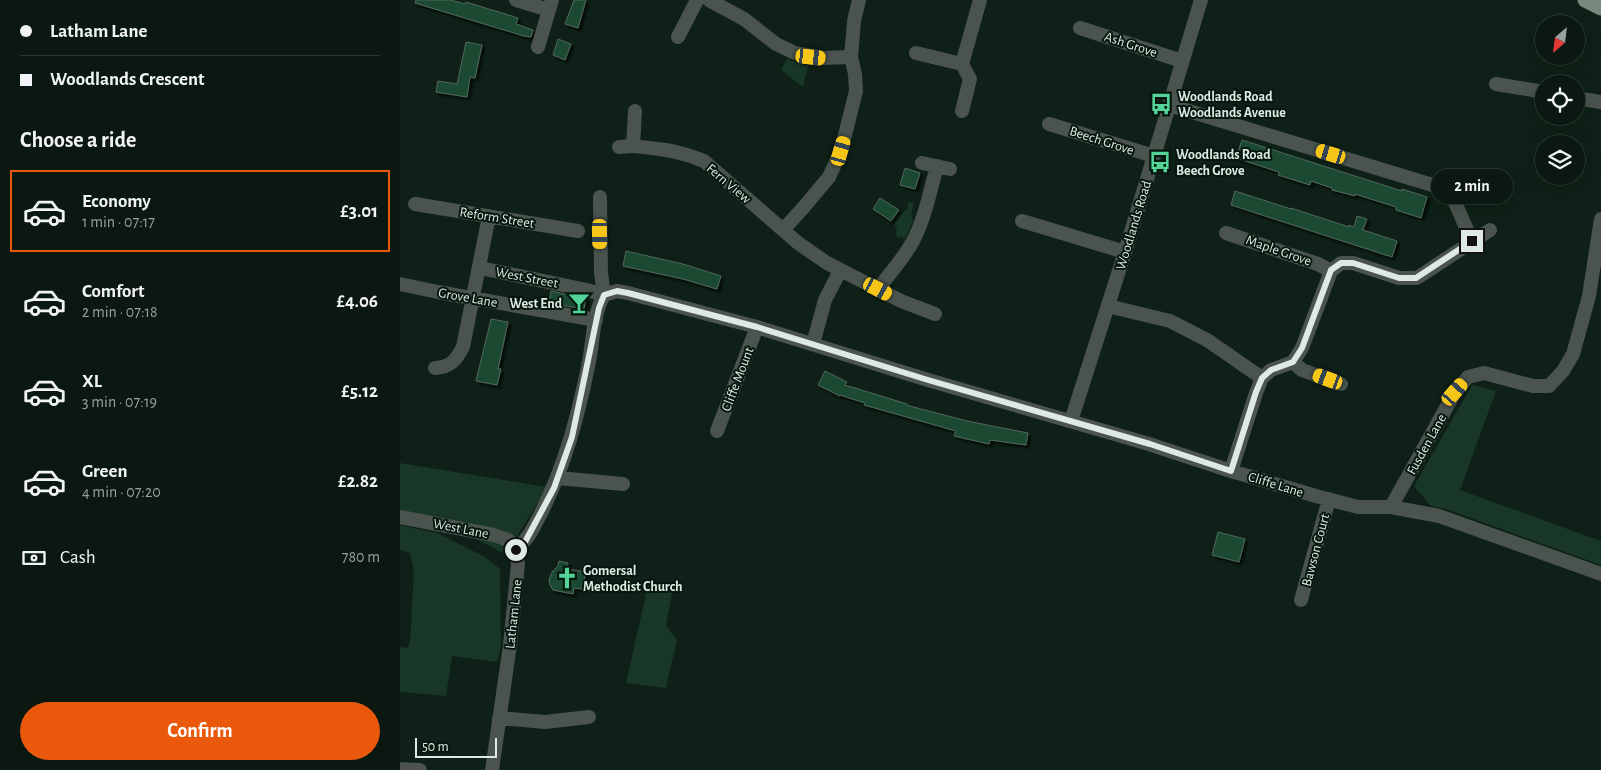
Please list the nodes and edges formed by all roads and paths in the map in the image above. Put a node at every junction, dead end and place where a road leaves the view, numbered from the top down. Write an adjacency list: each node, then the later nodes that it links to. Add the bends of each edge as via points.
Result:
1 (516, 0): 8 (street)
2 (697, 0): 11 (street)
3 (709, 0): 14 (street, via 795,53 823,58)
4 (859, 0): 14 (street)
5 (980, 0): 16 (street)
6 (1201, 0): 15 (street, Woodlands Road)
7 (1585, 0): 9 (main road)
8 (550, 5): 12 (street)
9 (1601, 8)
10 (1080, 28): 15 (street, Ash Grove)
11 (678, 37)
12 (538, 47)
13 (916, 53): 16 (street)
14 (851, 57): 34 (street, via 856,91 837,163 818,191)
15 (1182, 61): 21 (street, Woodlands Road)
16 (962, 64): 23 (street, via 970,79)
17 (1496, 84): 18 (street)
18 (1535, 90)
19 (1585, 99): 20 (street)
20 (1601, 102)
21 (1169, 105): 27 (street, Woodlands Road); 38 (street, via 1439,187 1453,198)
22 (635, 111): 25 (street)
23 (962, 111)
24 (1049, 124): 27 (street, Beech Grove)
25 (633, 146): 26 (street, Fern View); 34 (street, Fern View, via 667,149 704,161)
26 (619, 147)
27 (1154, 156): 39 (street, Woodlands Road)
28 (922, 163): 44 (street, via 943,167 914,239)
29 (600, 197): 45 (street, via 600,273)
30 (415, 204): 31 (street, Reform Street)
31 (489, 216): 36 (street, Reform Street); 40 (street)
32 (1601, 219): 62 (street, Fusden Lane, via 1589,296 1573,354 1563,371 1550,386 1533,386 1484,373 1468,377 1455,392)
33 (1022, 221): 39 (street)
34 (783, 230): 42 (street, Fern View)
35 (1490, 230): 38 (street)
36 (578, 231)
37 (1226, 233): 41 (street, Maple Grove)
38 (1472, 241): 41 (street, via 1416,278 1399,278 1353,263 1341,263)
39 (1125, 252): 47 (street, Woodlands Road)
40 (480, 268): 45 (street, West Street); 46 (street)
41 (1331, 270): 52 (street, via 1302,348)
42 (840, 271): 44 (street, Fern View); 51 (street, via 825,300)
43 (400, 284): 46 (street, Grove Lane)
44 (878, 289): 48 (street, Fern View)
45 (604, 295): 49 (street); 50 (street, Cliffe Lane, via 617,291 628,293)
46 (472, 298): 49 (street, Grove Lane); 53 (street, via 463,347 456,360 445,367)
47 (1108, 306): 54 (street, via 1170,321 1207,340); 56 (street, Woodlands Road)
48 (935, 314)
49 (596, 320): 59 (street, via 572,437)
50 (757, 327): 51 (street, Cliffe Lane); 57 (street, Cliffe Mount)
51 (813, 344): 56 (street, Cliffe Lane)
52 (1293, 362): 54 (street, via 1271,370); 55 (street, via 1302,370)
53 (435, 368)
54 (1262, 378): 58 (street)
55 (1341, 384)
56 (1071, 421): 58 (street, Cliffe Lane)
57 (717, 431)
58 (1231, 471): 61 (street, Cliffe Lane)
59 (558, 478): 60 (street); 64 (street, via 525,542)
60 (623, 484)
61 (1329, 499): 62 (street, Cliffe Lane, via 1358,506); 66 (street, Bawson Court)
62 (1391, 507): 65 (street, Cliffe Lane, via 1439,516)
63 (400, 517): 64 (street, West Lane, via 494,535 508,540)
64 (516, 550): 68 (street, Latham Lane, via 518,564 510,645)
65 (1601, 574)
66 (1301, 600)
67 (589, 717): 68 (street, via 545,722)
68 (499, 718): 71 (street, Latham Lane)
69 (400, 769): 70 (street)
70 (420, 770)
71 (492, 770)

